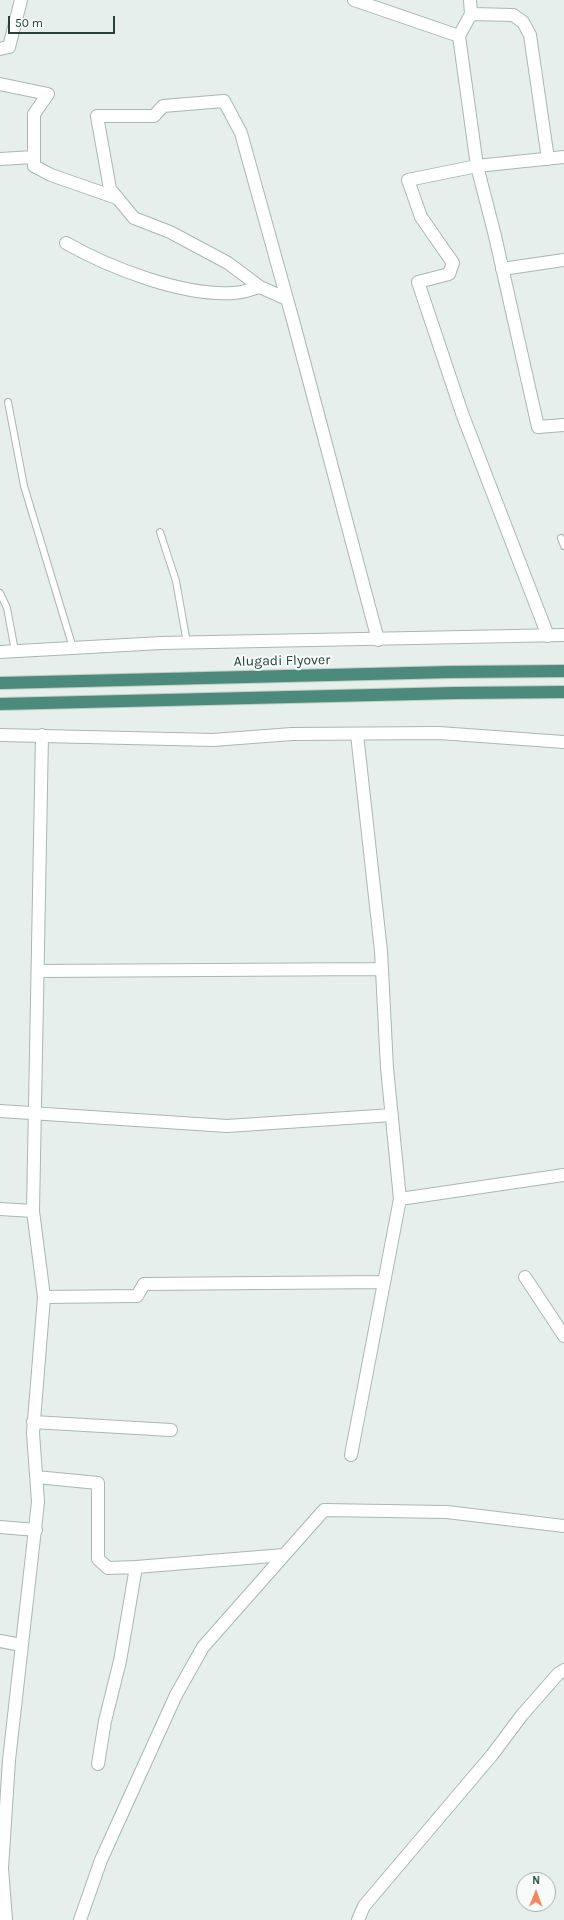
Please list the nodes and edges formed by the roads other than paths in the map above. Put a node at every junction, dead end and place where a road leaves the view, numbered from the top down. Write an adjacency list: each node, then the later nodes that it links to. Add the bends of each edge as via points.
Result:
1 (21, 0): 6 (street, via 9,47)
2 (354, 0): 5 (street)
3 (470, 0): 4 (street)
4 (471, 14): 5 (street); 11 (street, via 513,15 524,22 530,35)
5 (459, 36): 12 (street)
6 (0, 49)
7 (0, 84): 8 (street, via 48,94 34,114)
8 (34, 157): 10 (street); 13 (street, via 34,166 40,169)
9 (564, 157): 11 (street)
10 (0, 159)
11 (548, 159): 12 (street)
12 (477, 166): 16 (street); 26 (street, via 408,180 421,217 453,263 449,274 418,282 463,416)
13 (118, 199): 17 (street, via 134,218 170,232 228,264); 18 (street, via 110,189 97,116 154,116 163,106 224,101 241,133)
14 (66, 243): 17 (street, via 91,258 192,291 234,293)
15 (564, 260): 16 (street)
16 (502, 269): 20 (street, via 538,427)
17 (260, 288): 18 (street)
18 (287, 299): 27 (street)
19 (8, 402): 29 (lane, via 24,486)
20 (564, 425)
21 (160, 532): 28 (lane, via 176,581)
22 (561, 538): 23 (lane)
23 (564, 546)
24 (0, 593): 30 (lane, via 7,608)
25 (564, 635): 26 (street)
26 (548, 636): 27 (street)
27 (378, 640): 28 (street)
28 (186, 643): 29 (street)
29 (73, 648): 30 (street)
30 (15, 651): 31 (street)
31 (0, 652)
32 (564, 671): 33 (highway, Alugadi Flyover)
33 (0, 683)
34 (564, 692): 35 (highway)
35 (0, 704)
36 (358, 734): 38 (street, via 292,734 212,740); 39 (street, via 439,733); 40 (street)
37 (0, 735): 38 (street)
38 (42, 735): 41 (street)
39 (564, 742)
40 (382, 969): 41 (street); 44 (street)
41 (38, 971): 43 (street)
42 (0, 1111): 43 (street)
43 (35, 1113): 44 (street, via 227,1126); 48 (street)
44 (392, 1115): 46 (street)
45 (564, 1176): 46 (street)
46 (400, 1199): 50 (street)
47 (0, 1209): 48 (street)
48 (33, 1211): 51 (street)
49 (525, 1277): 52 (street)
50 (384, 1282): 51 (street, via 144,1284 136,1296); 55 (street)
51 (44, 1297): 53 (street)
52 (564, 1336)
53 (33, 1422): 54 (street); 56 (street)
54 (171, 1430)
55 (351, 1455)
56 (36, 1477): 59 (street); 61 (street, via 98,1483 98,1559 108,1568)
57 (564, 1526): 60 (street, via 447,1512 324,1510)
58 (0, 1527): 59 (street)
59 (36, 1530): 63 (street)
60 (284, 1556): 61 (street); 69 (street, via 203,1648 176,1695 101,1860)
61 (136, 1567): 66 (street, via 120,1661 105,1721)
62 (0, 1641): 63 (street)
63 (21, 1644): 65 (street)
64 (564, 1670): 70 (street, via 522,1715 492,1755 364,1906)
65 (4, 1760): 67 (street)
66 (98, 1764)
67 (1, 1868): 68 (street)
68 (6, 1920)
69 (80, 1920)
70 (358, 1920)

